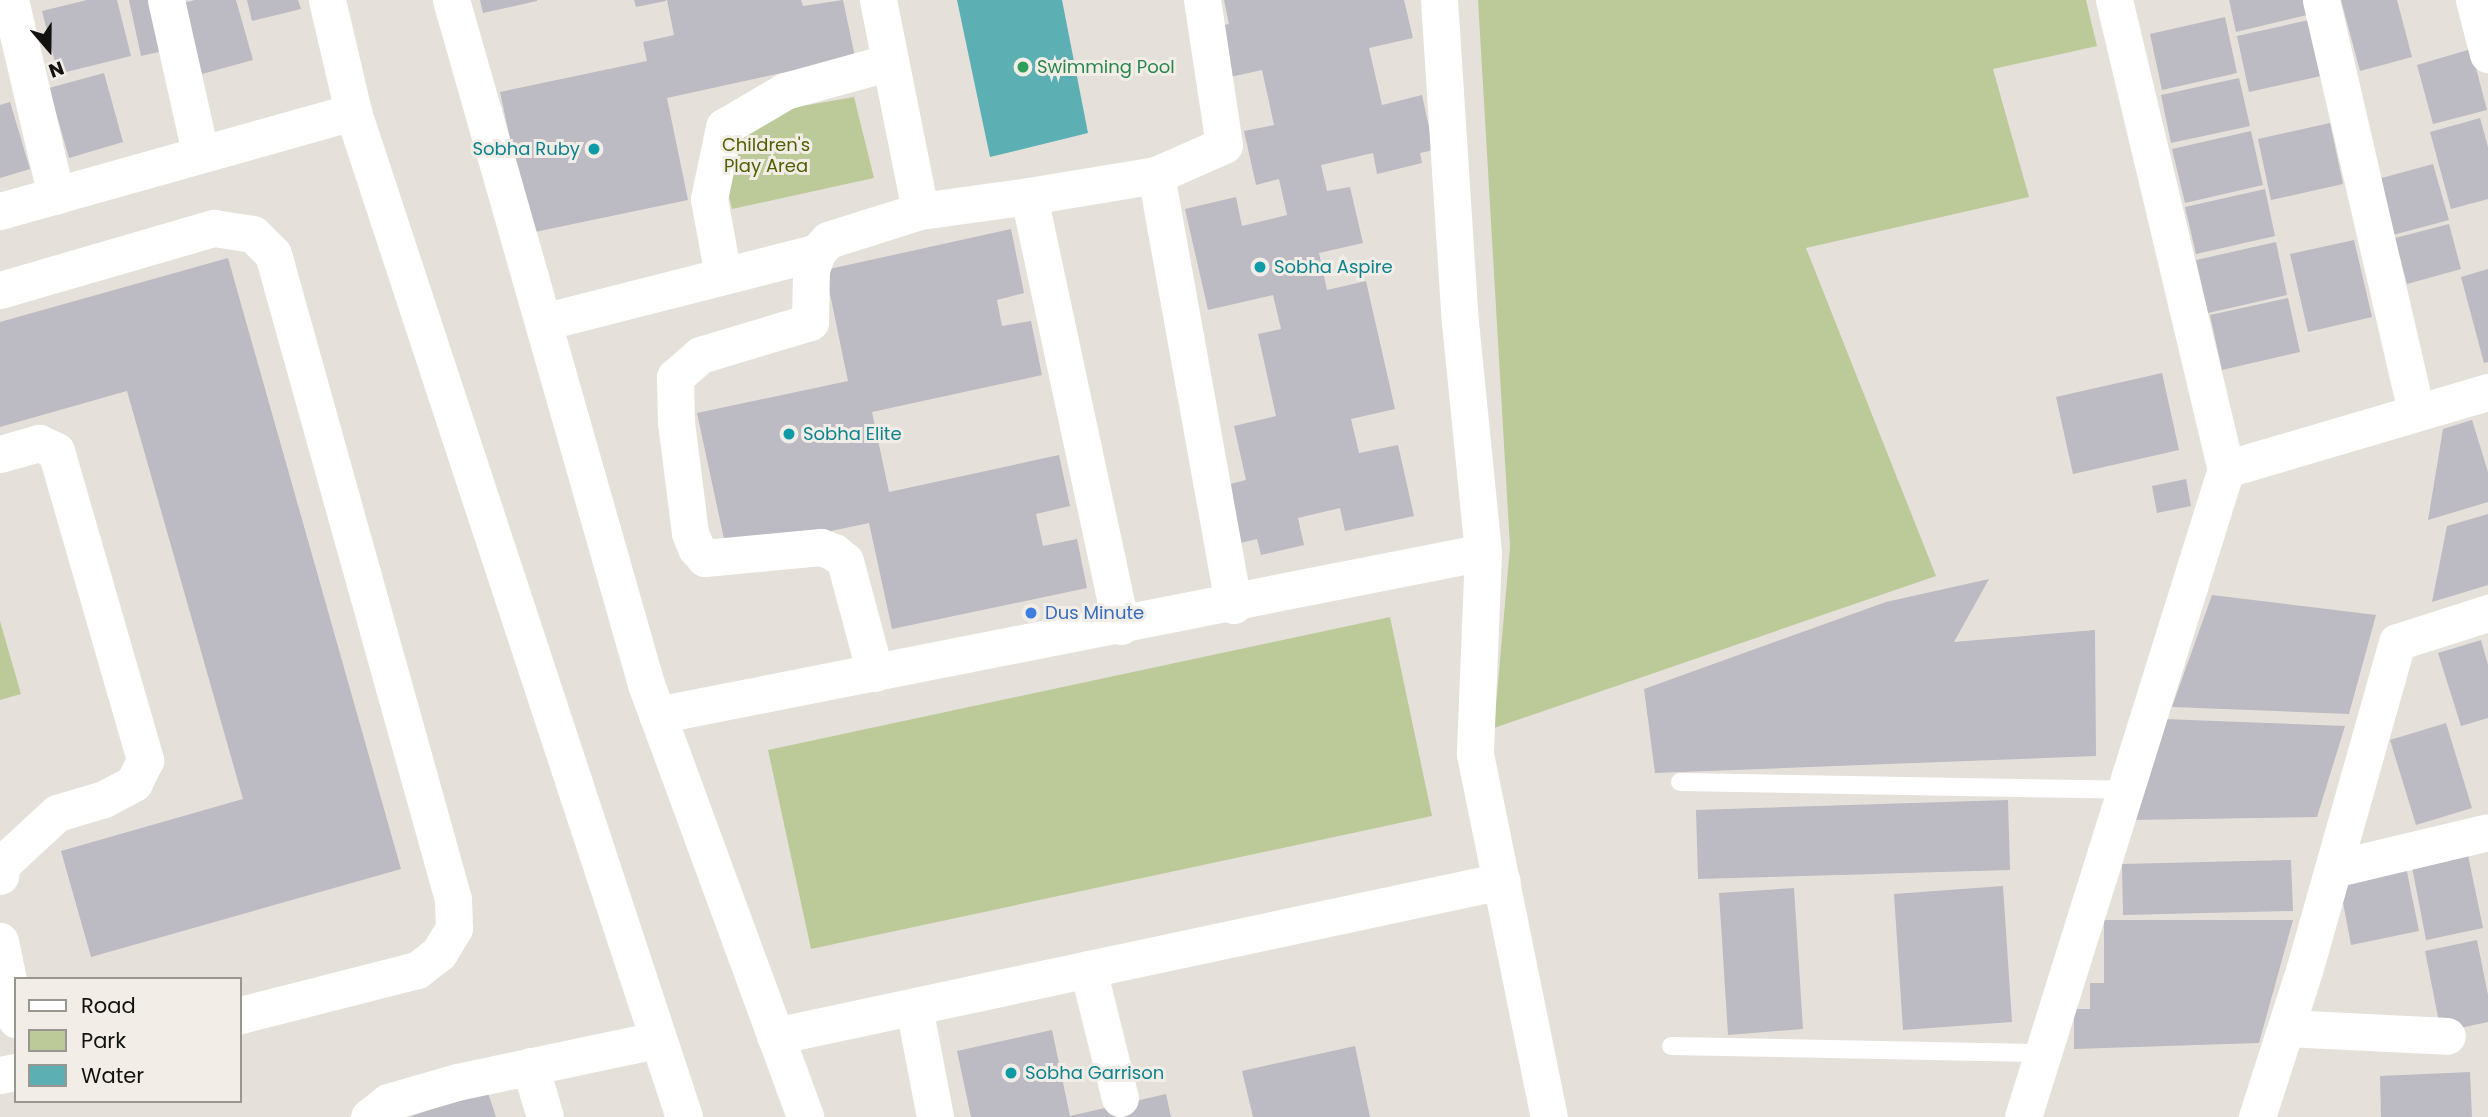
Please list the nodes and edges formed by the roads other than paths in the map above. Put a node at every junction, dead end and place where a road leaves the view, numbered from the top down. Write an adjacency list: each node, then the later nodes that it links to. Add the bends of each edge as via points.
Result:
1 (10, 0): 16 (street)
2 (166, 0): 14 (street)
3 (327, 0): 13 (street)
4 (451, 0): 23 (street)
5 (878, 0): 12 (street)
6 (1202, 0): 15 (street, via 1224,145)
7 (1439, 0): 28 (street, via 1460,322)
8 (2115, 0): 27 (street)
9 (2321, 0): 25 (street)
10 (2474, 0): 11 (street)
11 (2488, 54)
12 (890, 62): 19 (street); 21 (street, via 785,91 724,127 709,199)
13 (353, 112): 14 (street); 48 (street)
14 (200, 152): 16 (street)
15 (1156, 175): 17 (street); 29 (street)
16 (56, 195): 18 (street)
17 (1029, 197): 19 (street); 31 (street)
18 (0, 211)
19 (920, 211): 20 (street, via 828,240)
20 (817, 252): 21 (street); 32 (street, via 811,270 810,322 700,355 675,377 690,533 705,558 821,547 845,561)
21 (723, 276): 23 (street)
22 (0, 290): 44 (street, via 214,228 253,234 273,254 453,899 454,928 439,953 418,970)
23 (543, 322): 33 (street)
24 (2488, 392): 25 (street)
25 (2416, 412): 27 (street)
26 (0, 454): 38 (street, via 39,443 56,452 145,760 135,783 104,799 57,813 2,864)
27 (2226, 469): 35 (street)
28 (1483, 552): 29 (street); 39 (street, via 1475,754)
29 (1233, 605): 31 (street)
30 (2488, 613): 37 (street, via 2397,642)
31 (1121, 626): 32 (street)
32 (875, 673): 33 (street)
33 (657, 715): 47 (street)
34 (1680, 782): 35 (lane)
35 (2126, 790): 50 (street)
36 (2488, 832): 37 (street)
37 (2333, 869): 45 (street)
38 (0, 876)
39 (1502, 881): 41 (street); 58 (street)
40 (0, 941): 43 (street)
41 (1088, 969): 42 (street); 52 (street)
42 (914, 1007): 47 (street); 57 (street)
43 (14, 1009)
44 (242, 1014)
45 (2286, 1028): 46 (street); 60 (street)
46 (2447, 1036)
47 (775, 1037): 56 (street)
48 (657, 1040): 51 (street); 55 (street)
49 (1671, 1046): 50 (lane)
50 (2043, 1052): 59 (street)
51 (530, 1066): 53 (street, via 388,1102); 54 (street)
52 (1120, 1098)
53 (369, 1117)
54 (545, 1117)
55 (684, 1117)
56 (805, 1117)
57 (935, 1117)
58 (1549, 1117)
59 (2023, 1117)
60 (2257, 1117)

